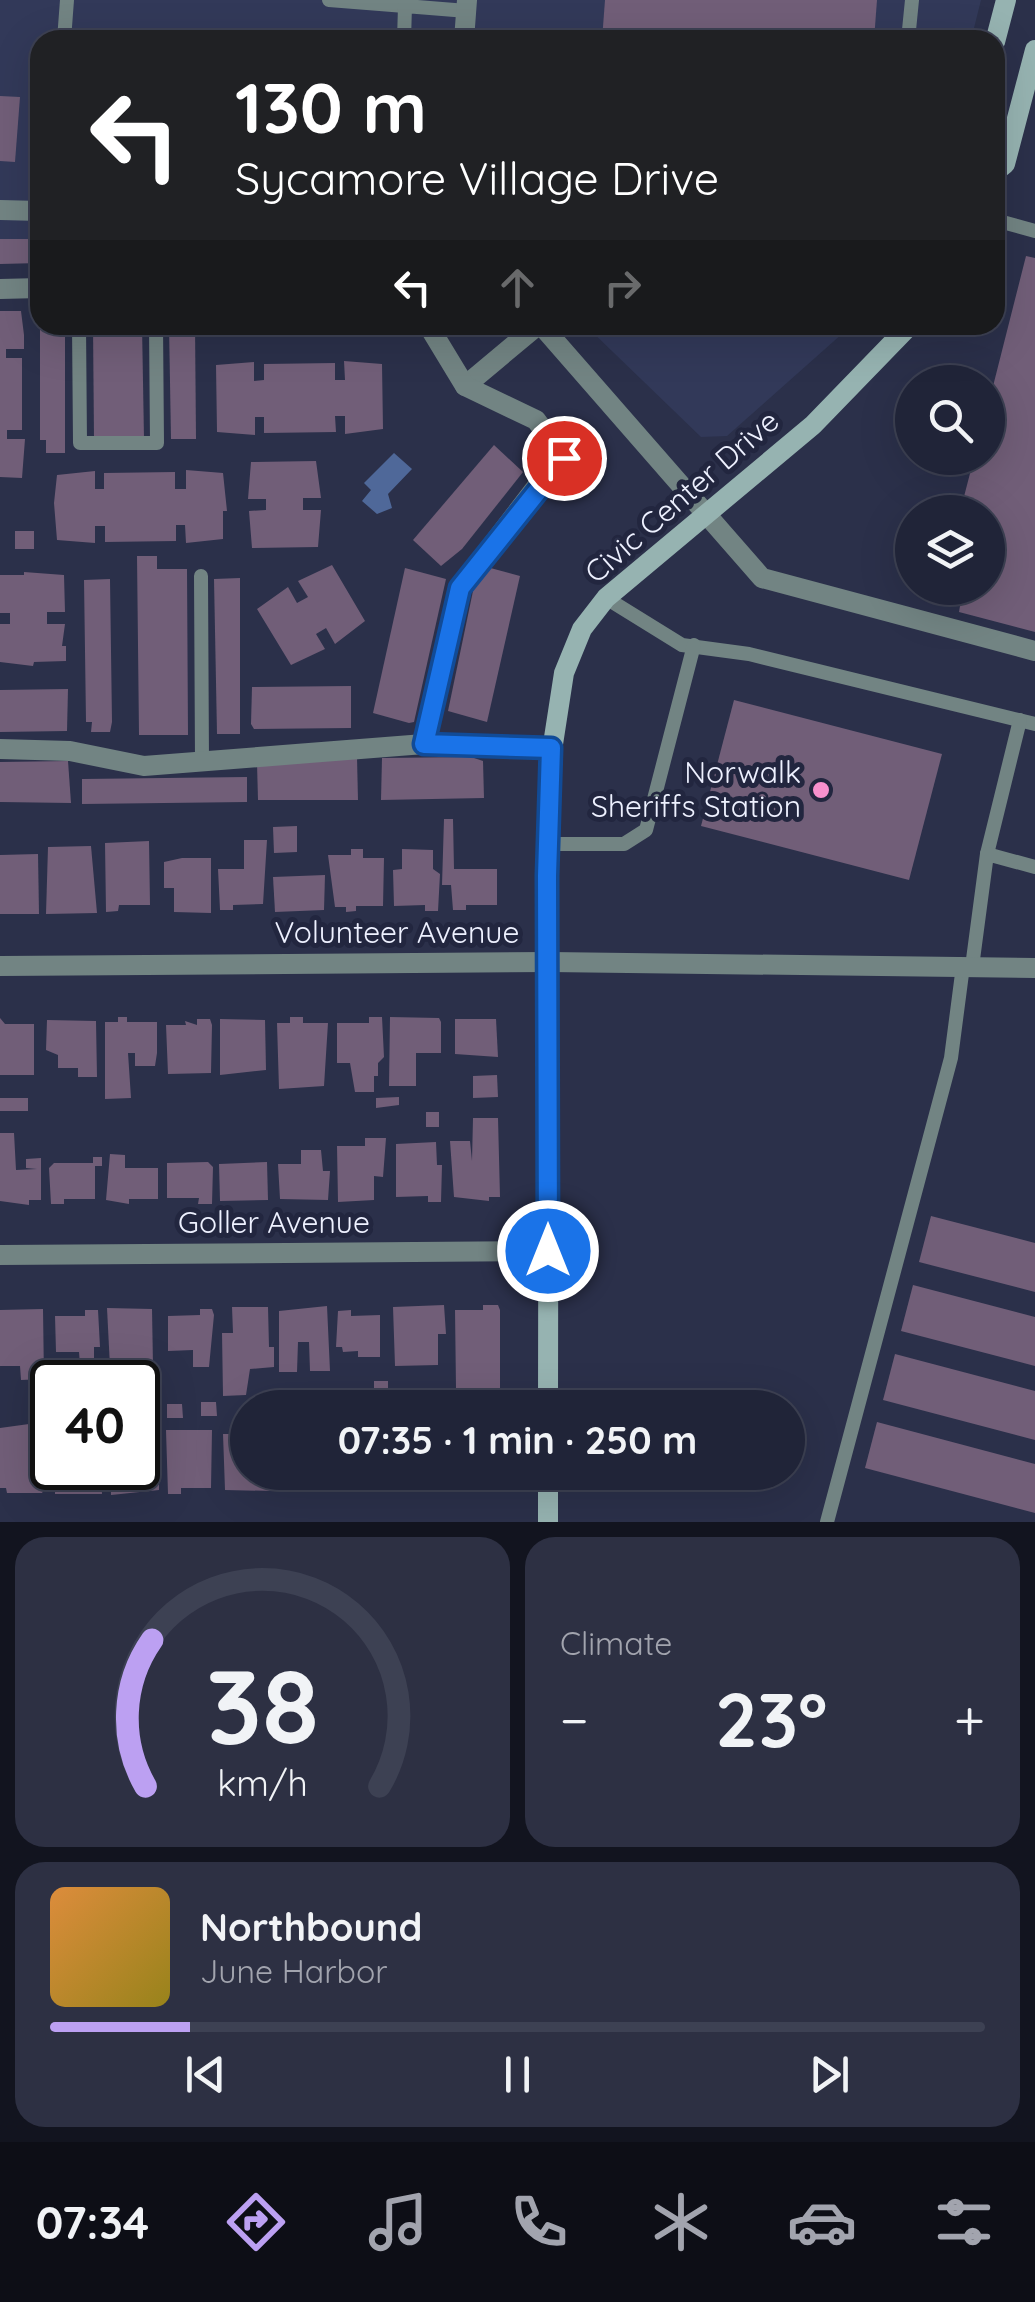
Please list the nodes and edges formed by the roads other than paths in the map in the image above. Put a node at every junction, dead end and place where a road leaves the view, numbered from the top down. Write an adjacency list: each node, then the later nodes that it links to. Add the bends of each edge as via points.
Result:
1 (67, 0): 7 (lane)
2 (329, 0): 6 (lane)
3 (912, 0): 10 (lane)
4 (1006, 0): 11 (street)
5 (467, 5): 6 (lane); 9 (street)
6 (406, 6): 8 (lane)
7 (65, 30)
8 (405, 30)
9 (465, 30)
10 (909, 30)
11 (998, 30)
12 (1035, 50): 13 (street)
13 (1005, 165)
14 (0, 210): 15 (street)
15 (30, 211)
16 (1005, 222): 17 (lane)
17 (1035, 230)
18 (30, 288): 19 (street)
19 (0, 289)
20 (78, 335): 21 (lane, via 80,443 157,443)
21 (156, 335)
22 (434, 335): 26 (street)
23 (528, 335): 26 (street)
24 (549, 335): 27 (street)
25 (900, 335): 27 (street, Civic Center Drive, via 812,425)
26 (465, 386): 33 (street, via 536,420 564,458 460,588)
27 (703, 513): 29 (street, Civic Center Drive); 31 (street, via 770,583)
28 (201, 576): 36 (lane)
29 (606, 598): 30 (lane, via 682,645); 34 (street, Civic Center Drive, via 582,629 564,674)
30 (694, 644): 32 (lane); 37 (lane, via 646,830 624,844)
31 (1035, 651)
32 (1027, 722): 38 (lane)
33 (424, 744): 34 (street); 36 (street)
34 (551, 748): 37 (street, Civic Center Drive)
35 (0, 749): 36 (street, via 70,751 144,766)
36 (202, 762)
37 (548, 844): 40 (street, Civic Center Drive)
38 (986, 854): 39 (lane); 42 (lane)
39 (1035, 866)
40 (550, 962): 41 (street, Volunteer Avenue); 42 (street, Volunteer Avenue); 44 (street, Civic Center Drive)
41 (0, 966)
42 (968, 967): 43 (street, Volunteer Avenue); 49 (lane, via 951,1058)
43 (1035, 968)
44 (548, 1251): 45 (street, Goller Avenue); 46 (street, Civic Center Drive)
45 (0, 1256)
46 (548, 1390)
47 (548, 1490): 48 (street)
48 (548, 1522)
49 (826, 1522)

